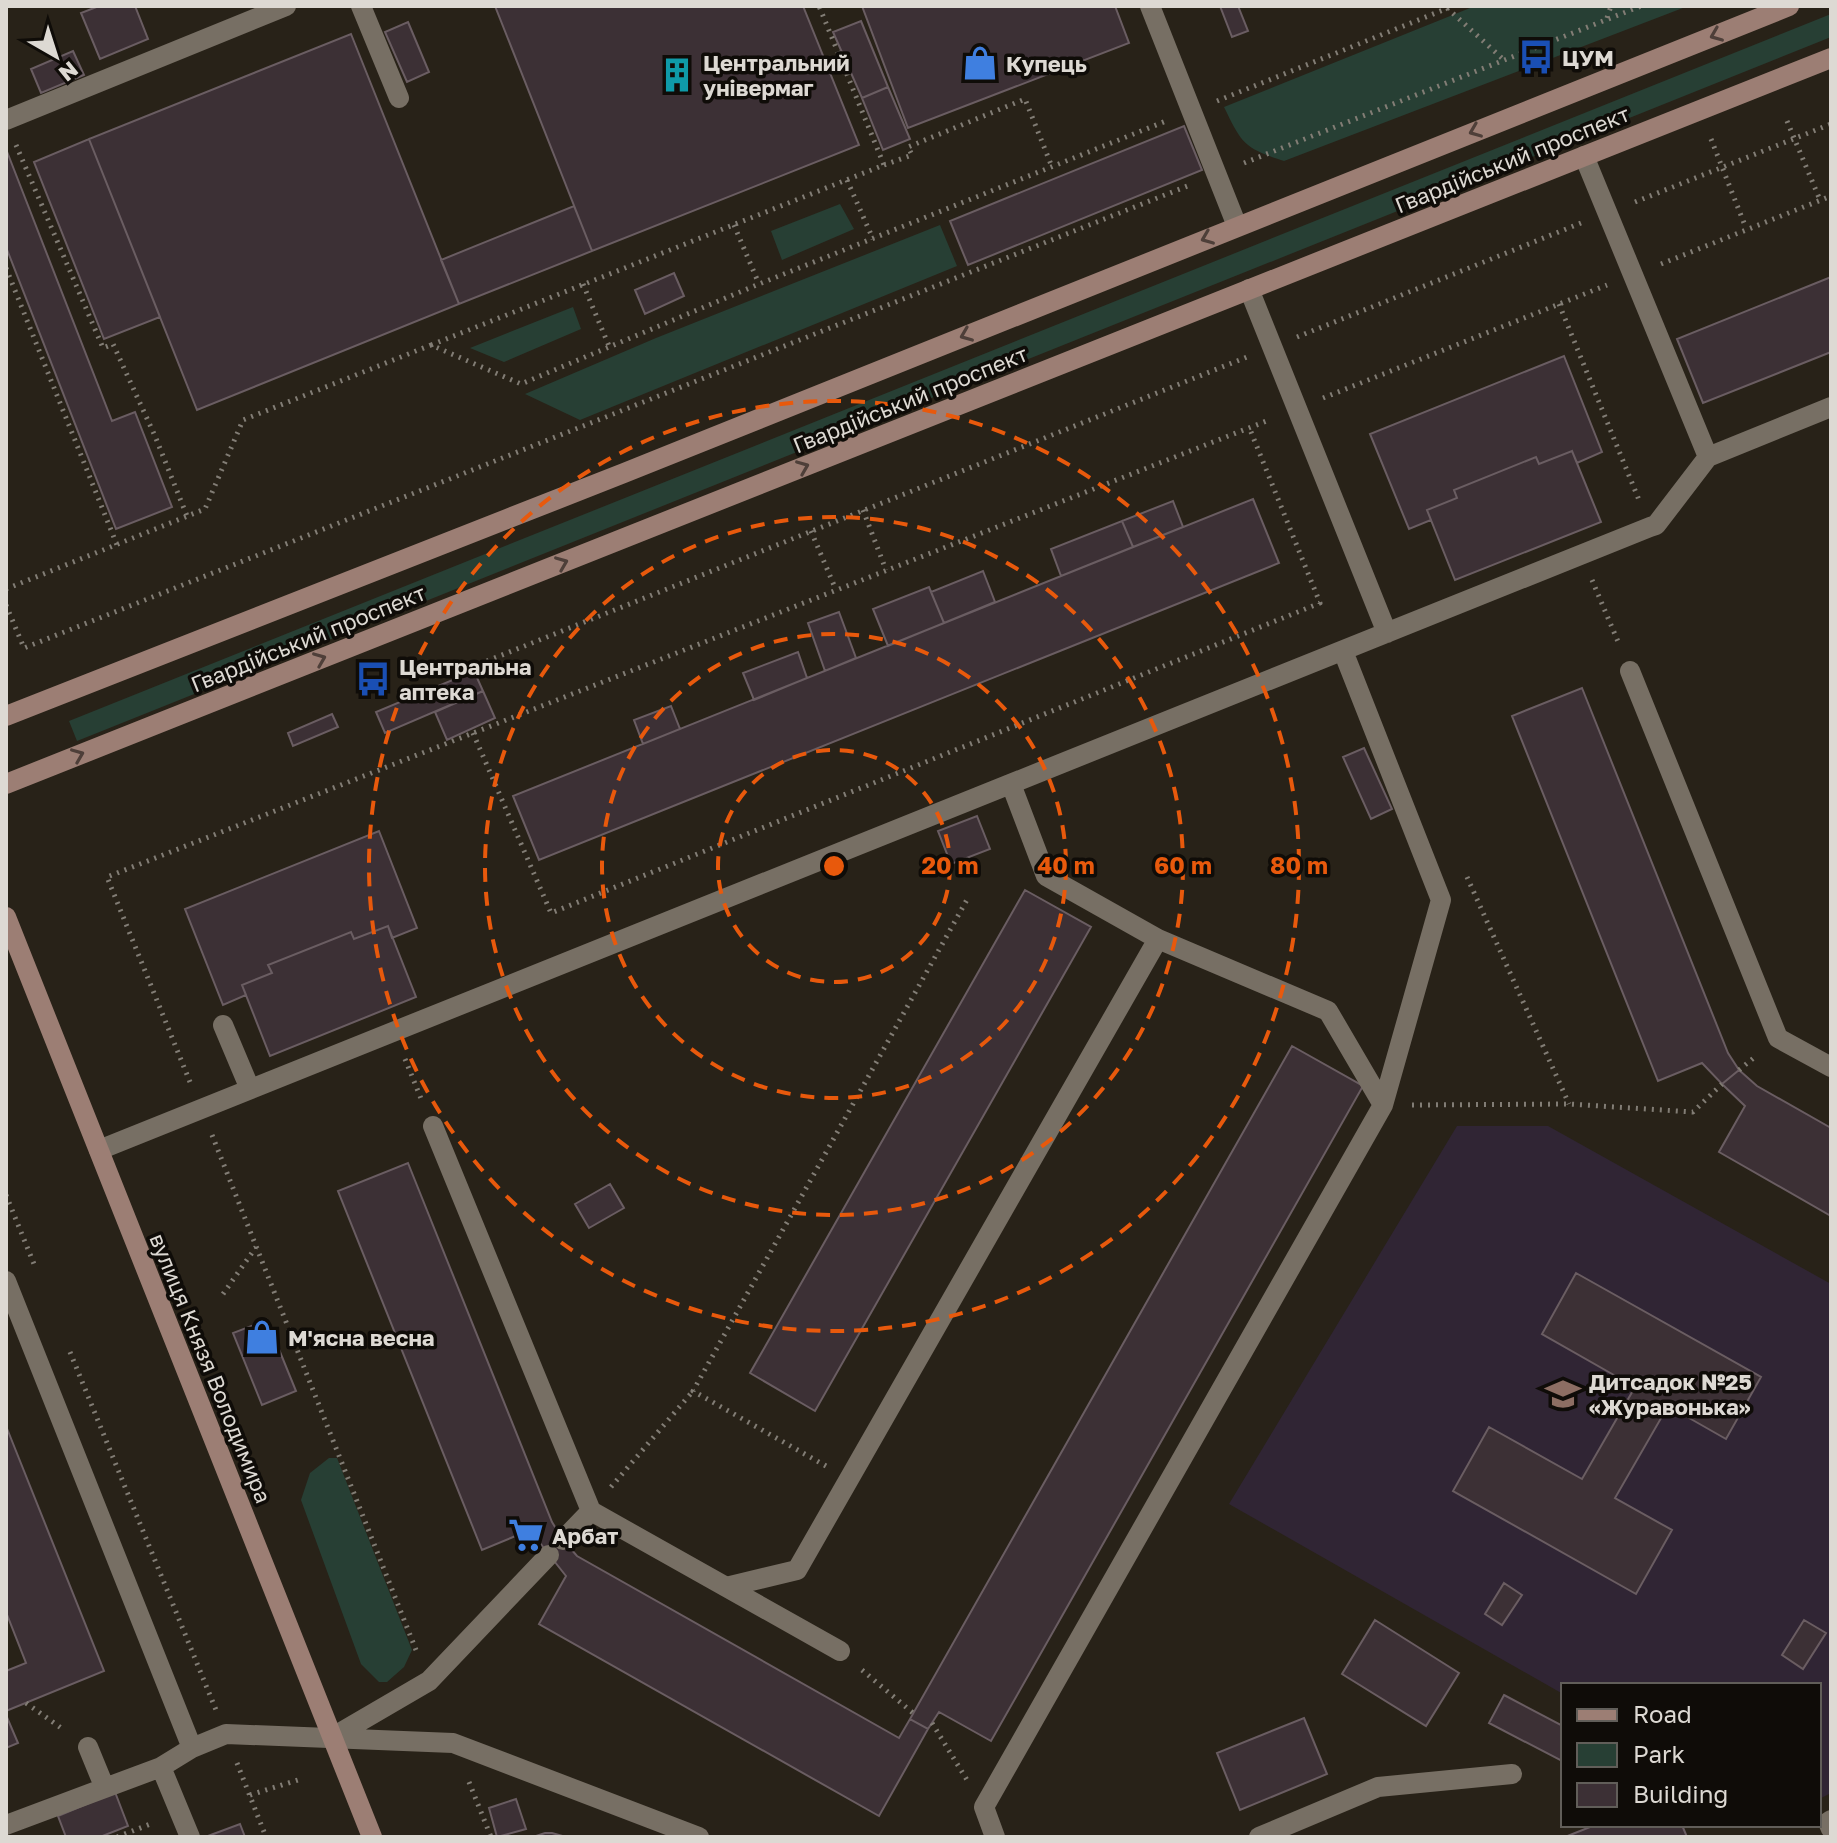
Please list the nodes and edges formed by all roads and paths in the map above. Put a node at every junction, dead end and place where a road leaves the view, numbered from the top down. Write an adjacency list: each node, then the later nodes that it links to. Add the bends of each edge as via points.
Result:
1 (286, 6): 18 (lane)
2 (361, 6): 14 (lane)
3 (819, 6): 22 (path)
4 (1150, 6): 15 (lane)
5 (1424, 6): 10 (path)
6 (1611, 6): 11 (path)
7 (1641, 6): 11 (path)
8 (1789, 6): 31 (main road, Гвардійський проспект, one-way to 31)
9 (1450, 7): 10 (path); 13 (path)
10 (1428, 16): 15 (path)
11 (1607, 19): 13 (path)
12 (1831, 58): 21 (main road, Гвардійський проспект)
13 (1504, 60): 25 (path)
14 (399, 98)
15 (1192, 111): 23 (path); 25 (lane)
16 (1787, 121): 20 (path)
17 (1831, 124): 20 (path)
18 (9, 128): 48 (path, via 103,348 113,344)
19 (1711, 139): 24 (path)
20 (1795, 139): 24 (path); 28 (path)
21 (1584, 156): 29 (lane); 38 (main road, Гвардійський проспект)
22 (884, 165): 23 (path, via 912,155 908,147 1025,99); 26 (path)
23 (1052, 167): 33 (path)
24 (1722, 167): 29 (path); 32 (path)
25 (1217, 174): 31 (lane); 56 (path, via 24,648)
26 (847, 180): 30 (path); 33 (path)
27 (1831, 196): 28 (path)
28 (1820, 200): 32 (path)
29 (1607, 213): 35 (lane); 42 (path)
30 (734, 225): 36 (path); 37 (path)
31 (1237, 226): 61 (main road, Гвардійський проспект, one-way to 61)
32 (1746, 228): 35 (path)
33 (873, 239): 37 (path)
34 (6, 268): 51 (path)
35 (1633, 275): 39 (path); 46 (lane)
36 (583, 284): 40 (path); 41 (path)
37 (759, 284): 41 (path)
38 (1249, 289): 42 (lane); 63 (main road, Гвардійський проспект, one-way to 38)
39 (1559, 304): 44 (path); 49 (path)
40 (431, 345): 41 (path, via 521,384); 48 (path, via 243,420 205,509)
41 (609, 346)
42 (1272, 347): 44 (lane); 47 (path)
43 (1831, 407): 46 (lane)
44 (1297, 409): 45 (path); 57 (lane)
45 (1249, 427): 52 (path); 62 (path, via 1320,603 551,913)
46 (1708, 457): 49 (lane)
47 (863, 510): 50 (path); 52 (path)
48 (187, 516): 51 (path)
49 (1650, 527): 57 (lane)
50 (811, 531): 55 (path); 59 (path)
51 (117, 545): 54 (path)
52 (886, 570): 55 (path)
53 (1591, 576): 60 (path)
54 (6, 589)
55 (836, 590): 62 (path)
56 (6, 605)
57 (1387, 633): 58 (lane)
58 (1343, 651): 64 (lane); 73 (lane, via 1441,900)
59 (472, 667)
60 (1630, 671): 70 (lane, via 1778,1038)
61 (6, 716)
62 (473, 733): 74 (path, via 107,877)
63 (6, 784)
64 (1011, 784): 67 (lane, via 1046,876); 69 (lane)
65 (969, 896): 83 (path)
66 (6, 917): 76 (main road, вулиця Князя Володимира)
67 (1158, 939): 73 (lane, via 1328,1011); 84 (lane)
68 (223, 1025): 72 (lane)
69 (394, 1032): 72 (lane); 75 (path)
70 (1831, 1067)
71 (1722, 1084): 73 (path, via 1693,1112 1569,1104)
72 (250, 1089): 74 (lane)
73 (1383, 1105): 102 (lane)
74 (201, 1109): 76 (lane); 78 (path)
75 (433, 1126): 85 (lane)
76 (99, 1150): 93 (main road, вулиця Князя Володимира)
77 (6, 1195): 80 (path)
78 (256, 1247): 81 (path); 88 (path)
79 (6, 1281): 96 (lane)
80 (42, 1282)
81 (223, 1294)
82 (65, 1341): 92 (path)
83 (693, 1391): 84 (path); 85 (path)
84 (849, 1479): 86 (lane, via 797,1570)
85 (591, 1511): 86 (lane); 88 (lane)
86 (726, 1587): 87 (lane)
87 (840, 1651): 90 (path)
88 (429, 1681): 93 (lane)
89 (26, 1703): 95 (path)
90 (913, 1713)
91 (932, 1723): 102 (path)
92 (226, 1734): 93 (lane); 96 (lane); 101 (path)
93 (333, 1737): 94 (lane); 110 (main road, вулиця Князя Володимира)
94 (453, 1743): 111 (path); 112 (lane)
95 (88, 1747): 100 (lane)
96 (192, 1748): 97 (lane)
97 (161, 1767): 100 (lane); 103 (lane)
98 (1512, 1774): 114 (lane, via 1378,1787)
99 (301, 1779): 101 (path)
100 (104, 1786): 105 (lane)
101 (250, 1795): 109 (path)
102 (984, 1807): 113 (lane)
103 (180, 1812): 107 (path); 108 (lane)
104 (1831, 1820): 106 (lane)
105 (6, 1825)
106 (1831, 1829)
107 (117, 1837)
108 (190, 1837)
109 (266, 1837)
110 (372, 1837)
111 (491, 1837)
112 (699, 1837)
113 (995, 1837)
114 (1259, 1837)

